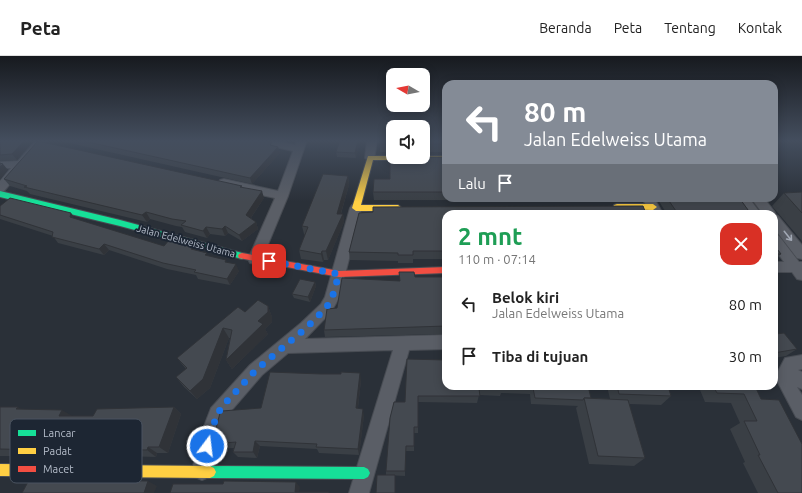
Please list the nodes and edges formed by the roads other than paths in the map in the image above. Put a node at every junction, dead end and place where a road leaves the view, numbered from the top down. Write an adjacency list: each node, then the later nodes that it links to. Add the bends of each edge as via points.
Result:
1 (24, 160): 4 (street)
2 (295, 160): 9 (street)
3 (369, 160): 14 (street)
4 (20, 164): 5 (street); 7 (street)
5 (0, 165)
6 (212, 180): 9 (street)
7 (0, 188)
8 (0, 194): 21 (street, Jalan Edelweiss Utama)
9 (282, 196): 21 (street)
10 (745, 202): 16 (street)
11 (760, 202): 17 (street)
12 (653, 206): 13 (street)
13 (606, 207)
14 (356, 208): 15 (street); 25 (street)
15 (411, 208)
16 (752, 210)
17 (767, 210)
18 (778, 224): 20 (street, one-way to 20)
19 (778, 244): 24 (street)
20 (802, 254)
21 (255, 259): 25 (street, Jalan Edelweiss Utama)
22 (778, 267): 24 (street)
23 (442, 270): 25 (street, Jalan Edelweiss Utama)
24 (800, 270)
25 (339, 274): 28 (street, via 332,298 326,308)
26 (403, 342): 27 (street); 28 (street); 35 (street)
27 (442, 342)
28 (283, 346): 34 (street, via 246,380 217,414)
29 (802, 362): 30 (street, via 790,364)
30 (787, 372): 31 (street); 32 (street, via 783,377)
31 (802, 381)
32 (802, 411)
33 (142, 470): 34 (street)
34 (202, 470): 35 (street)
35 (364, 473): 36 (street)
36 (359, 493)

